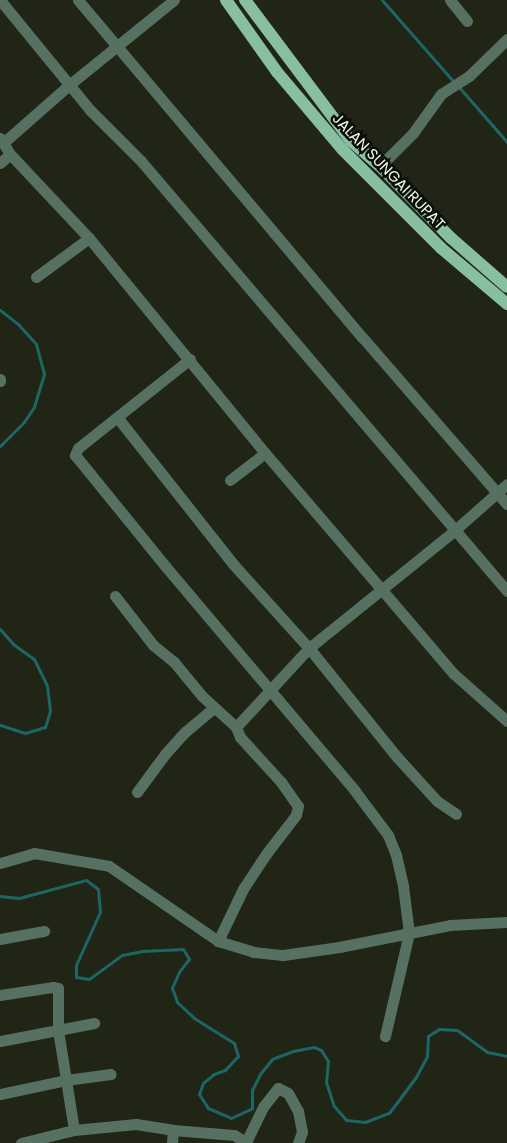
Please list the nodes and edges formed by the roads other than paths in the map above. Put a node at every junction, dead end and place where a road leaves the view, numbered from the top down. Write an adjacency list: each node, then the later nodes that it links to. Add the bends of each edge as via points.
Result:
1 (0, 0): 10 (street)
2 (78, 0): 9 (street)
3 (174, 0): 9 (street)
4 (226, 0): 17 (main road, JALAN SUNGAI RUPAT, via 277,72 342,150)
5 (245, 0): 14 (main road, JALAN SUNGAI RUPAT, via 351,141)
6 (450, 0): 7 (street)
7 (467, 21)
8 (507, 39): 14 (street, via 469,76 442,94 413,133)
9 (118, 47): 10 (street); 26 (street)
10 (69, 85): 11 (street); 28 (street, via 141,161)
11 (2, 140): 12 (street)
12 (10, 154): 13 (street); 15 (street)
13 (0, 163)
14 (380, 166): 16 (main road, JALAN SUNGAI RUPAT)
15 (89, 238): 18 (street); 21 (street)
16 (451, 238): 17 (main road); 19 (main road, JALAN SUNGAI RUPAT)
17 (441, 248): 20 (main road, JALAN SUNGAI RUPAT)
18 (36, 277)
19 (507, 287)
20 (507, 304)
21 (190, 359): 22 (street); 23 (street)
22 (117, 418): 32 (street, via 233,564); 33 (street, via 78,448 76,459)
23 (265, 453): 24 (street); 29 (street)
24 (230, 480)
25 (507, 484): 26 (street)
26 (497, 492): 27 (street); 28 (street)
27 (507, 504)
28 (455, 530): 29 (street); 30 (street)
29 (382, 591): 32 (street); 35 (street, via 454,674)
30 (507, 591)
31 (115, 596): 34 (street, via 153,645 174,662)
32 (309, 648): 33 (street); 38 (street, via 404,764 438,801)
33 (269, 691): 36 (street); 42 (street, via 355,791 388,835 403,886)
34 (214, 708): 36 (street); 37 (street, via 185,732)
35 (507, 720)
36 (236, 727): 44 (street, via 240,738 296,802 298,809 243,889)
37 (137, 792)
38 (456, 814)
39 (0, 863): 44 (street, via 34,853 109,866)
40 (507, 922): 42 (street, via 450,925)
41 (44, 931): 43 (street)
42 (409, 933): 44 (street, via 283,955 253,952); 48 (street)
43 (0, 939)
44 (218, 941)
45 (0, 995): 47 (street, via 57,987)
46 (94, 1023): 47 (street)
47 (58, 1030): 49 (street); 51 (street)
48 (385, 1036)
49 (0, 1041)
50 (111, 1074): 51 (street)
51 (66, 1080): 52 (street); 53 (street)
52 (0, 1094)
53 (74, 1130): 54 (street, via 136,1124); 57 (street)
54 (173, 1130): 55 (street); 58 (street)
55 (220, 1138): 56 (street, via 234,1135)
56 (247, 1142): 59 (street, via 263,1107 278,1088 288,1093 298,1111 302,1132)
57 (20, 1143)
58 (172, 1143)
59 (298, 1143)

